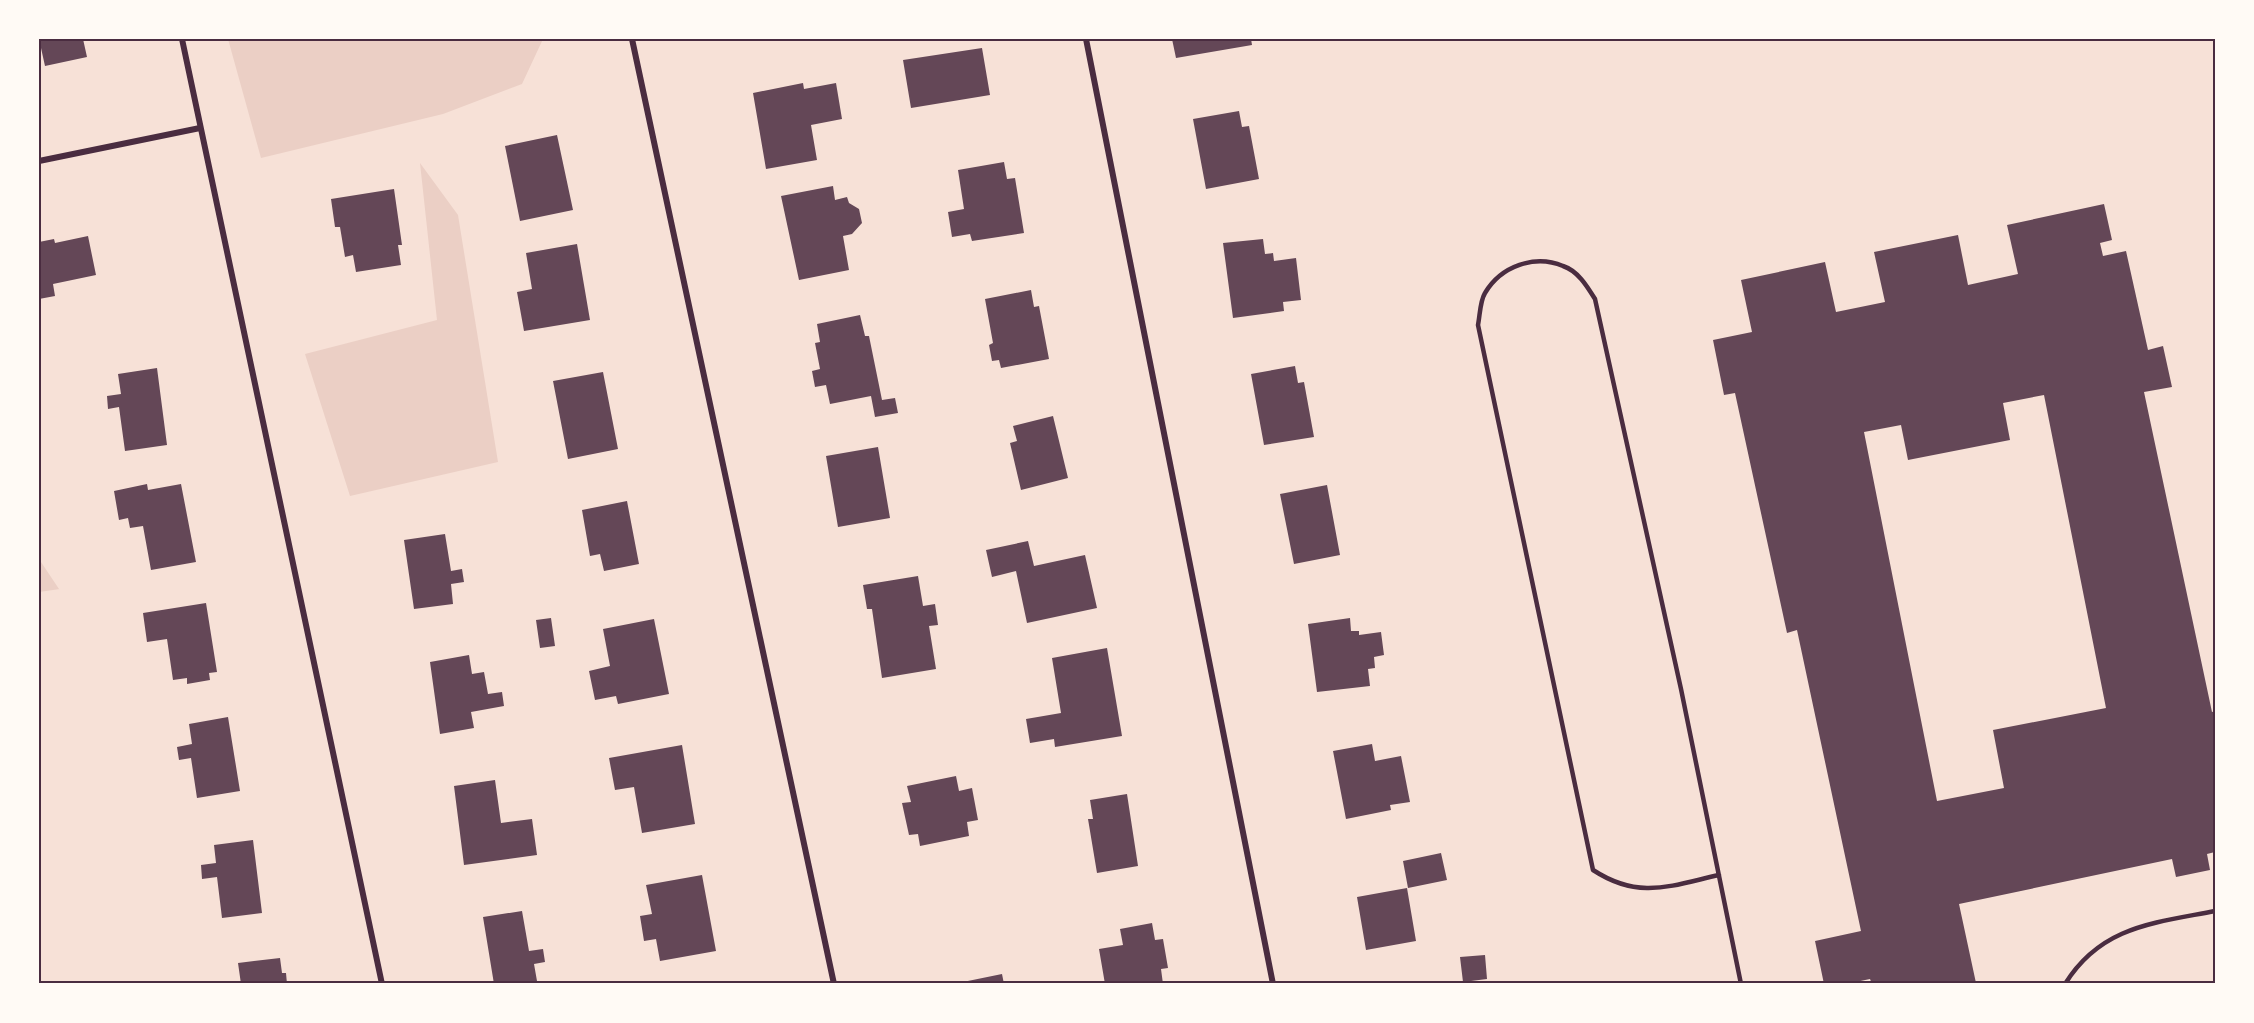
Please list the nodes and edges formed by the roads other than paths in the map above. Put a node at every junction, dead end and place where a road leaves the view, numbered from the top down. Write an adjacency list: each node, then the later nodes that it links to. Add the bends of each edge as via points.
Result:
1 (182, 39): 4 (street)
2 (631, 39): 9 (street)
3 (1086, 39): 10 (street)
4 (200, 128): 5 (street); 8 (street)
5 (39, 161)
6 (1719, 875): 6 (lane, via 1595,299 1583,280 1564,266 1535,260 1508,269 1484,293 1478,325 1593,870 1613,883 1651,890); 11 (lane)
7 (2215, 911): 12 (lane, via 2151,923 2112,937 2077,965)
8 (382, 984)
9 (834, 984)
10 (1273, 984)
11 (1741, 984)
12 (2065, 984)

